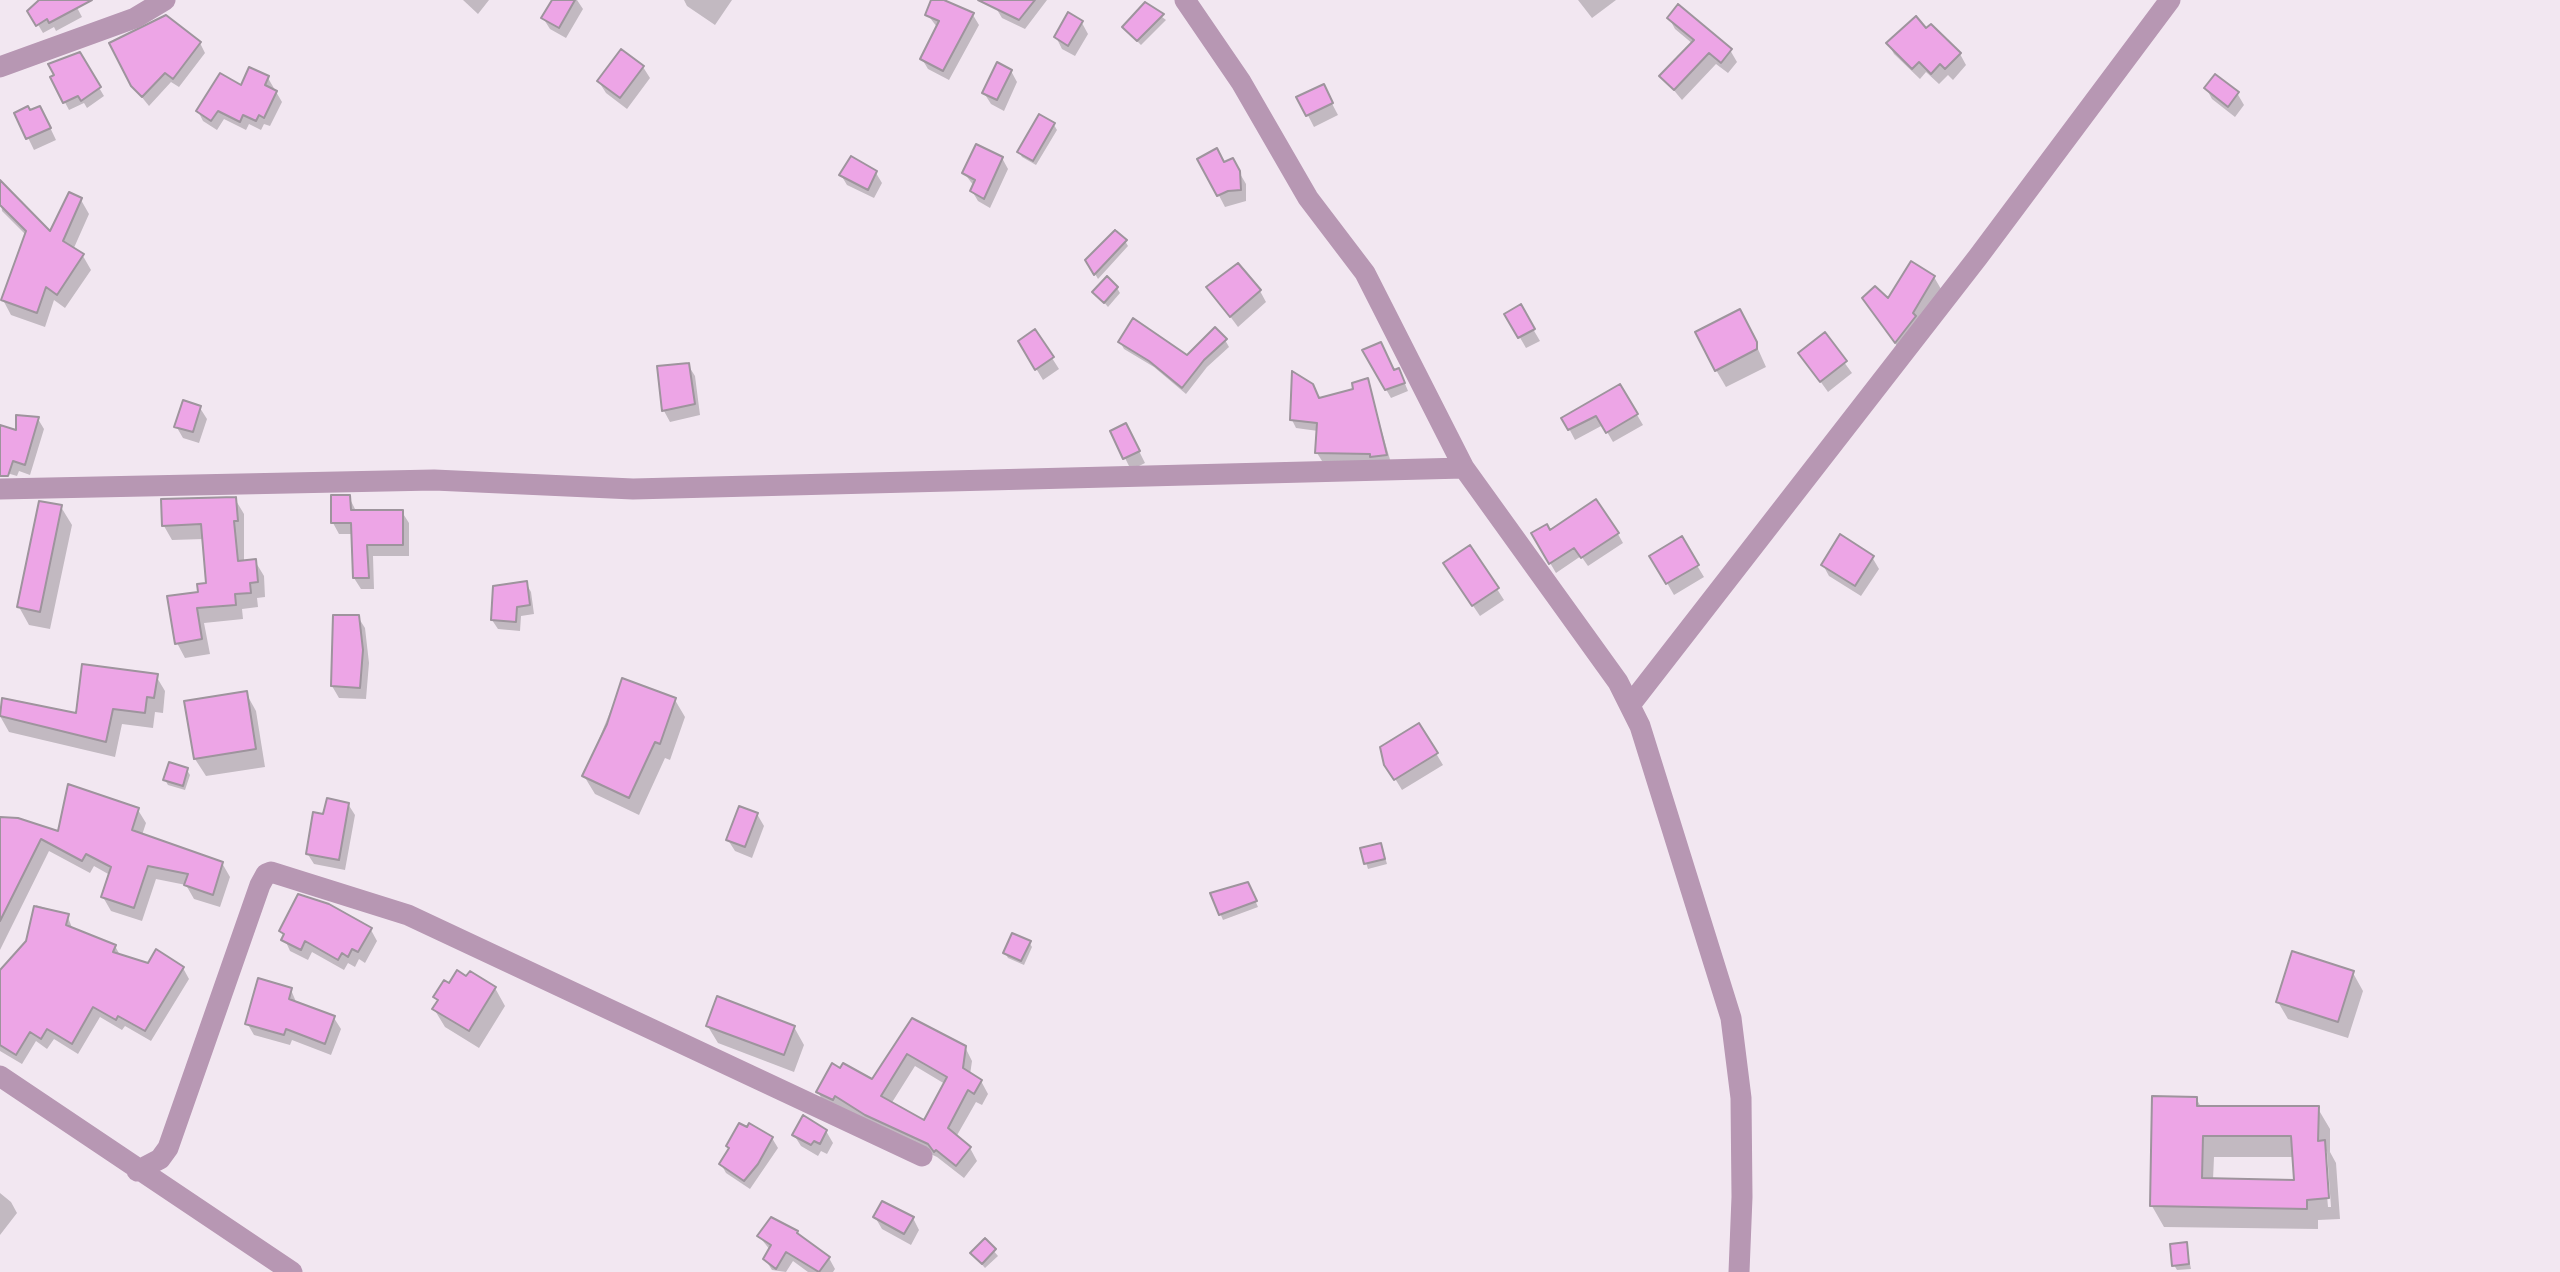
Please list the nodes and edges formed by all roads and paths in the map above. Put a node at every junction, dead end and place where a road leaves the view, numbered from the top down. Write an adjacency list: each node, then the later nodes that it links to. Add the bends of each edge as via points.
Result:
1 (165, 0): 4 (street, via 135,18)
2 (1185, 0): 5 (street, via 1241,82 1308,198 1365,273)
3 (2170, 0): 7 (street, via 1978,257)
4 (0, 67)
5 (1464, 468): 6 (street, via 633,489 434,480); 7 (street)
6 (0, 489)
7 (1630, 705): 12 (street, via 1659,778 1731,1018 1741,1098)
8 (0, 1076): 10 (street)
9 (922, 1156): 10 (street, via 408,915 271,872 260,885 167,1148 160,1159)
10 (137, 1171): 11 (street)
11 (292, 1272)
12 (1739, 1272)

